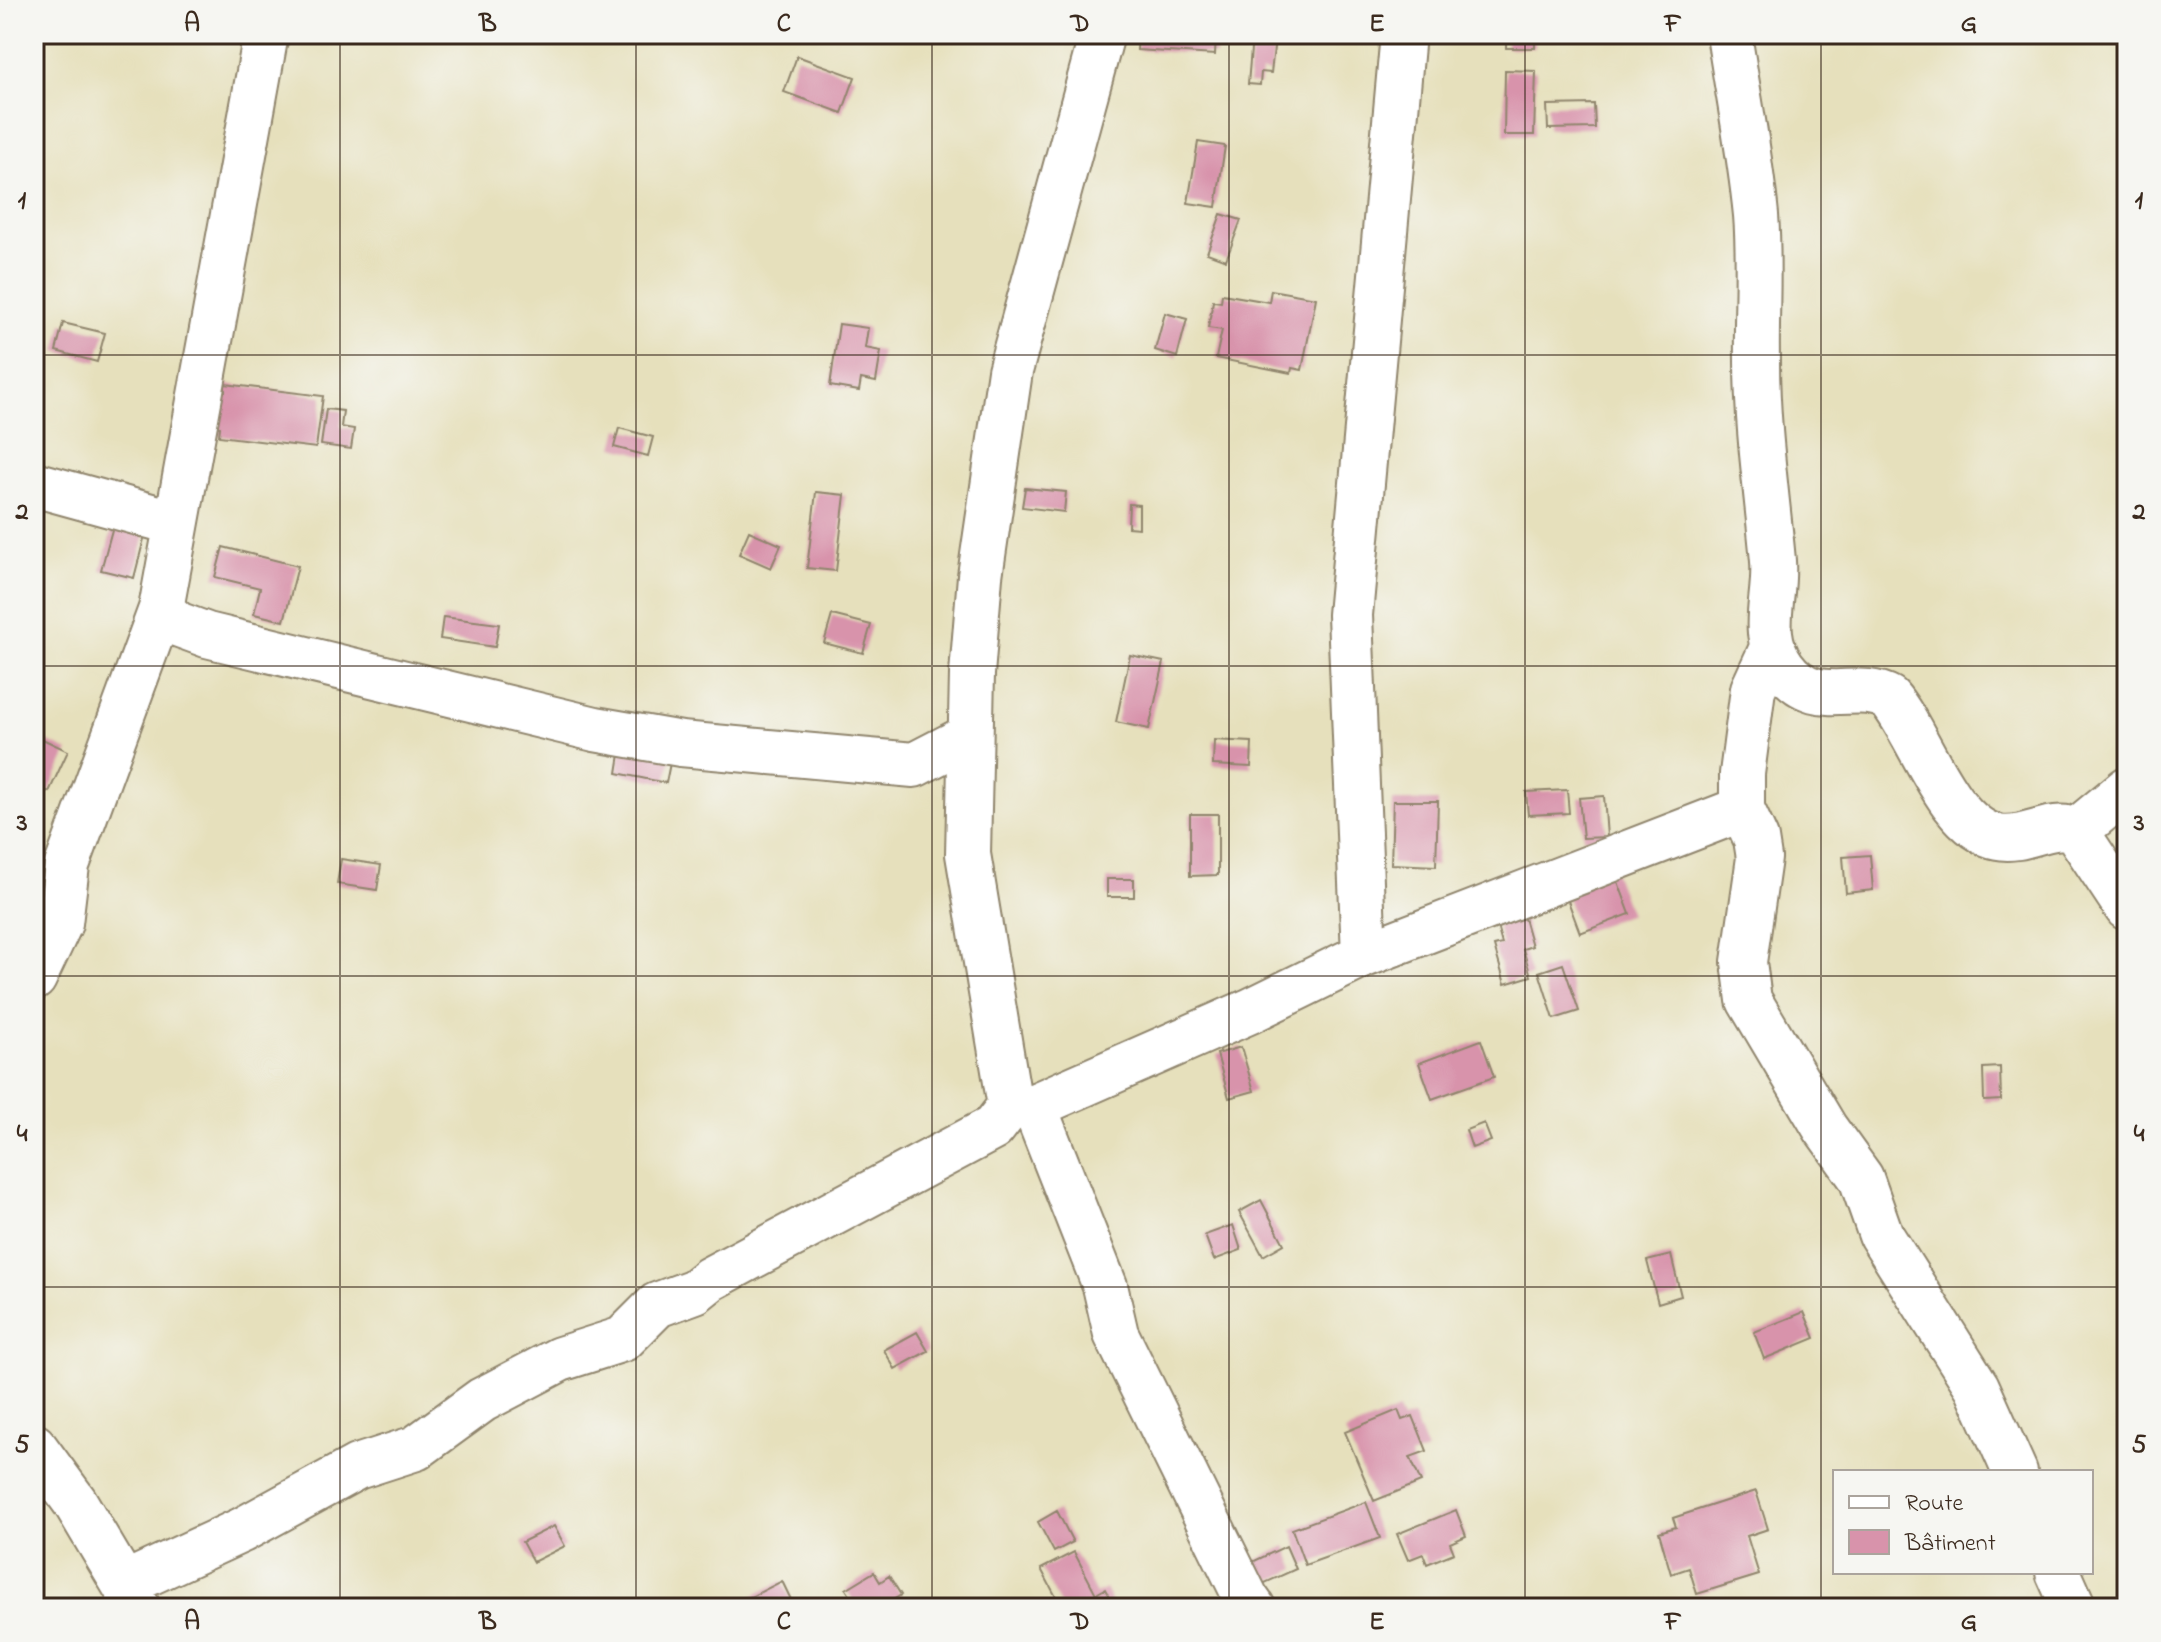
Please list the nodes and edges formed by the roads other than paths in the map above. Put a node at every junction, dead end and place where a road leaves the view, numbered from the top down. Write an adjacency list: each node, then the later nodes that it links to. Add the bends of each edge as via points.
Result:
1 (266, 34): 6 (street)
2 (1102, 34): 9 (street, via 1007,386 980,576)
3 (1403, 34): 16 (street, via 1350,615)
4 (1729, 34): 8 (street, via 1758,242 1757,363 1773,566 1767,628)
5 (34, 484): 6 (street)
6 (176, 523): 7 (street)
7 (161, 609): 10 (street, via 177,624 207,635 595,729 681,744); 17 (street, via 67,865 60,923)
8 (1772, 648): 12 (street, via 1753,689); 13 (street, via 1804,687 1889,698 1945,791 1986,834 2012,839 2054,827)
9 (970, 736): 10 (street); 14 (street)
10 (914, 765): 14 (street)
11 (2127, 789): 13 (street)
12 (1742, 809): 16 (street); 20 (street, via 1759,858 1744,962 1749,1000 1861,1178 1881,1235 1977,1387)
13 (2076, 831): 15 (street)
14 (969, 832): 18 (street, via 972,881 1002,1042)
15 (2127, 908)
16 (1364, 955): 18 (street, via 1250,1011)
17 (34, 978)
18 (1022, 1106): 22 (street, via 993,1128 695,1291 657,1305 623,1339 560,1359 482,1400 416,1448 357,1467); 23 (street, via 1105,1286 1116,1334)
19 (34, 1446): 22 (street, via 75,1502)
20 (2014, 1470)
21 (2059, 1574): 24 (street)
22 (131, 1596)
23 (1253, 1608)
24 (2074, 1608)

